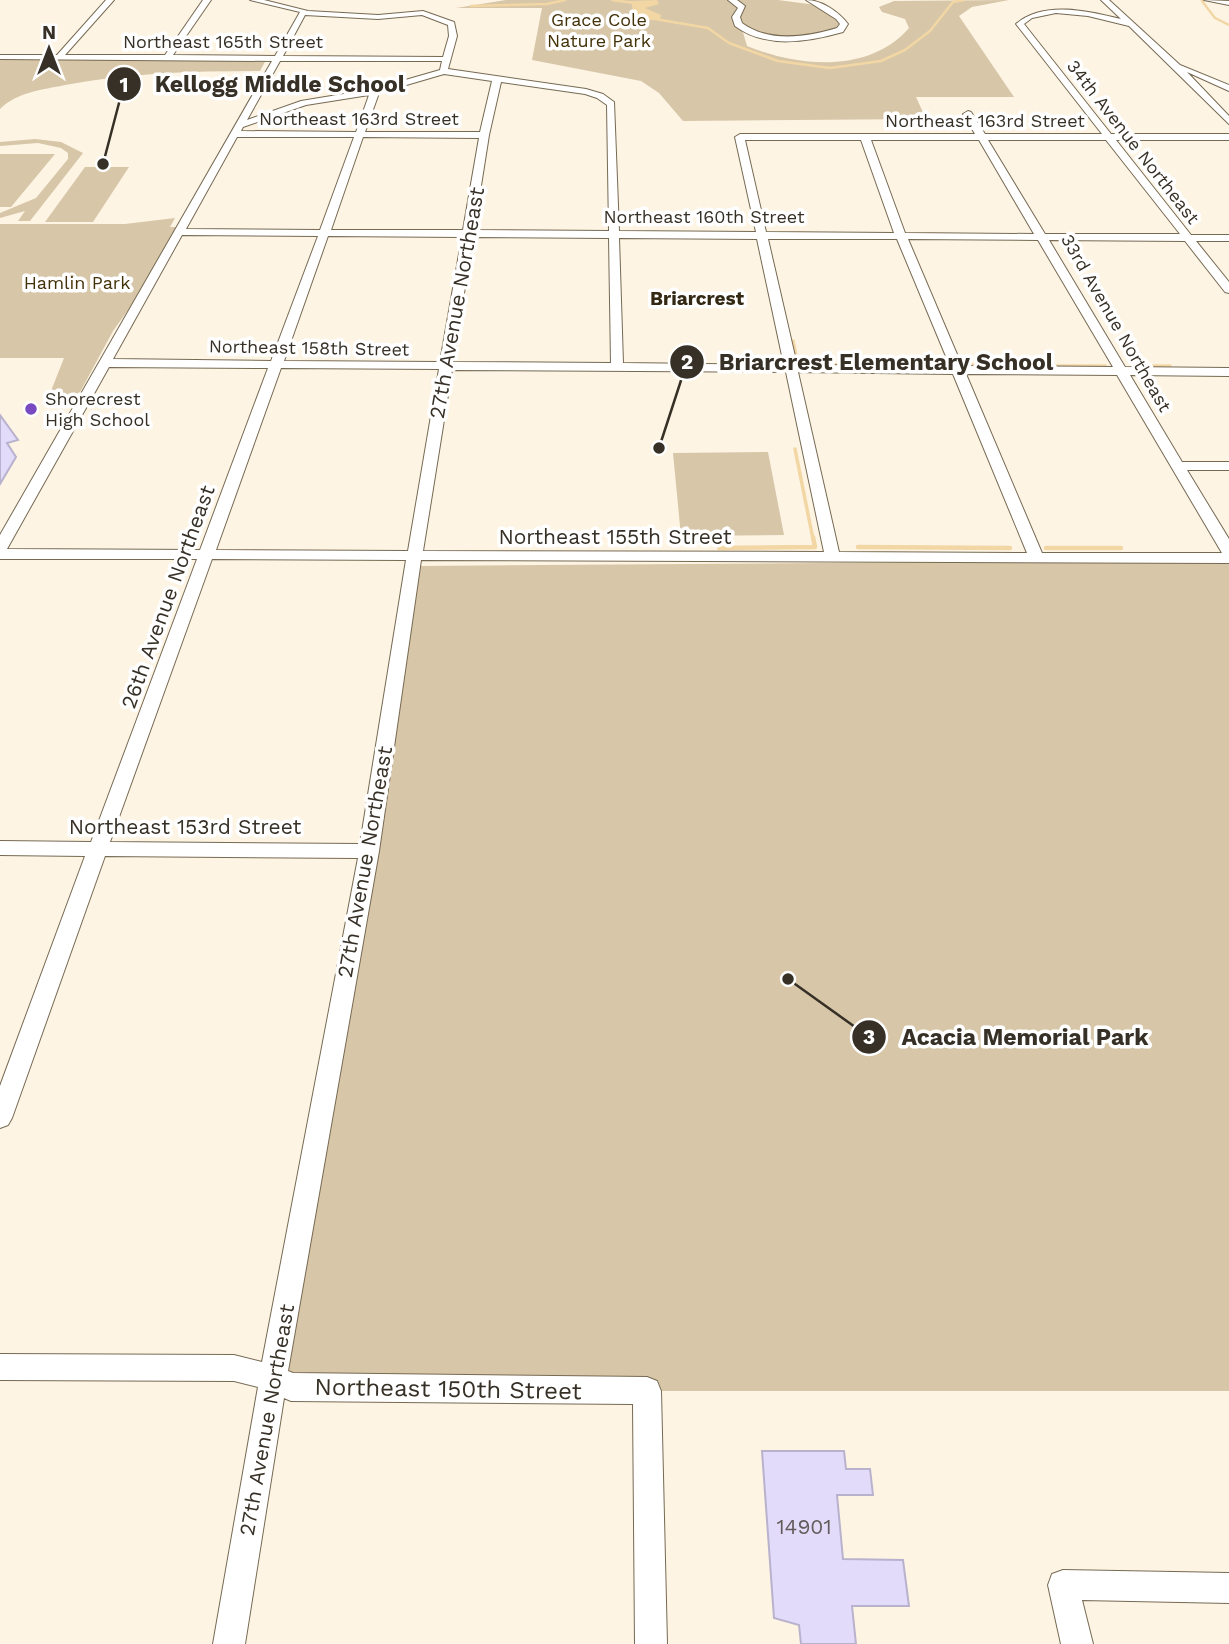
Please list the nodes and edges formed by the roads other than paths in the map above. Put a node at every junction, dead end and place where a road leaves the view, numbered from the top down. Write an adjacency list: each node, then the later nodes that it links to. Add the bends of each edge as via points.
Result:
1 (110, 0): 12 (street)
2 (206, 0): 13 (street)
3 (254, 0): 9 (street)
4 (732, 0): 5 (street, via 742,8 736,17 742,28 757,34 803,38 840,30 844,24 839,17)
5 (810, 0)
6 (1105, 0): 10 (street)
7 (1208, 0): 8 (street)
8 (1229, 3)
9 (302, 11): 14 (street); 15 (street, via 378,17 423,13 447,21 453,28)
10 (1129, 23): 16 (street); 29 (street, 34th Avenue Northeast, via 1068,9 1030,16 1020,24)
11 (0, 57): 12 (street, Northeast 165th Street)
12 (59, 57): 13 (street, Northeast 165th Street)
13 (168, 58): 14 (street, Northeast 165th Street)
14 (274, 59): 15 (street, Northeast 165th Street); 24 (street)
15 (445, 59): 17 (street)
16 (1174, 64): 19 (street); 23 (street)
17 (444, 71): 18 (street); 20 (street)
18 (498, 79): 21 (street); 26 (street, 27th Avenue Northeast)
19 (1229, 88)
20 (375, 91): 24 (street, via 304,103); 25 (street, 26th Avenue Northeast)
21 (600, 96): 34 (street, via 611,104)
22 (968, 114): 28 (street, 33rd Avenue Northeast)
23 (1229, 121)
24 (236, 130): 25 (street, Northeast 163rd Street); 31 (street)
25 (360, 135): 26 (street, Northeast 163rd Street); 32 (street, 26th Avenue Northeast)
26 (484, 135): 33 (street, 27th Avenue Northeast)
27 (865, 137): 28 (street, Northeast 163rd Street); 35 (street, Northeast 163rd Street, via 740,137); 36 (street)
28 (983, 137): 29 (street, Northeast 163rd Street); 37 (street, 33rd Avenue Northeast)
29 (1111, 137): 30 (street, Northeast 163rd Street); 38 (street, 34th Avenue Northeast)
30 (1229, 137)
31 (179, 232): 32 (street, Northeast 160th Street); 41 (street)
32 (327, 233): 33 (street, Northeast 160th Street); 42 (street, 26th Avenue Northeast)
33 (470, 233): 34 (street, Northeast 160th Street); 43 (street, 27th Avenue Northeast)
34 (616, 234): 35 (street, Northeast 160th Street); 44 (street)
35 (762, 235): 36 (street, Northeast 160th Street); 45 (street)
36 (901, 236): 37 (street, Northeast 160th Street); 46 (street)
37 (1043, 237): 38 (street, Northeast 160th Street); 47 (street, 33rd Avenue Northeast)
38 (1187, 237): 39 (street, Northeast 160th Street); 40 (street, 34th Avenue Northeast)
39 (1229, 238)
40 (1229, 290)
41 (103, 363): 42 (street, Northeast 158th Street); 51 (street)
42 (275, 365): 43 (street, Northeast 158th Street); 54 (street, 26th Avenue Northeast)
43 (447, 367): 44 (street, Northeast 158th Street); 55 (street, 27th Avenue Northeast)
44 (617, 369): 45 (street, Northeast 158th Street)
45 (791, 370): 46 (street, Northeast 158th Street); 56 (street)
46 (958, 371): 47 (street, Northeast 158th Street); 57 (street)
47 (1122, 372): 48 (street, Northeast 158th Street); 49 (street, 33rd Avenue Northeast)
48 (1229, 372)
49 (1178, 466): 50 (street); 52 (street, 33rd Avenue Northeast)
50 (1229, 466)
51 (0, 548)
52 (1229, 552)
53 (0, 554): 54 (street, Northeast 155th Street)
54 (205, 556): 55 (street, Northeast 155th Street); 60 (street, 26th Avenue Northeast)
55 (414, 558): 56 (street, Northeast 155th Street); 61 (street, 27th Avenue Northeast)
56 (833, 558): 57 (street, Northeast 155th Street)
57 (1037, 558): 58 (street, Northeast 155th Street)
58 (1229, 558)
59 (0, 848): 60 (street, Northeast 153rd Street)
60 (96, 849): 61 (street, Northeast 153rd Street); 62 (street, 26th Avenue Northeast)
61 (369, 851): 64 (street, 27th Avenue Northeast)
62 (0, 1118)
63 (0, 1367): 64 (street, Northeast 150th Street, via 234,1368)
64 (273, 1378): 65 (street, Northeast 150th Street, via 291,1387); 67 (street, 27th Avenue Northeast)
65 (647, 1391): 68 (street)
66 (1229, 1588): 69 (street, via 1063,1586)
67 (229, 1644)
68 (651, 1644)
69 (1077, 1644)

